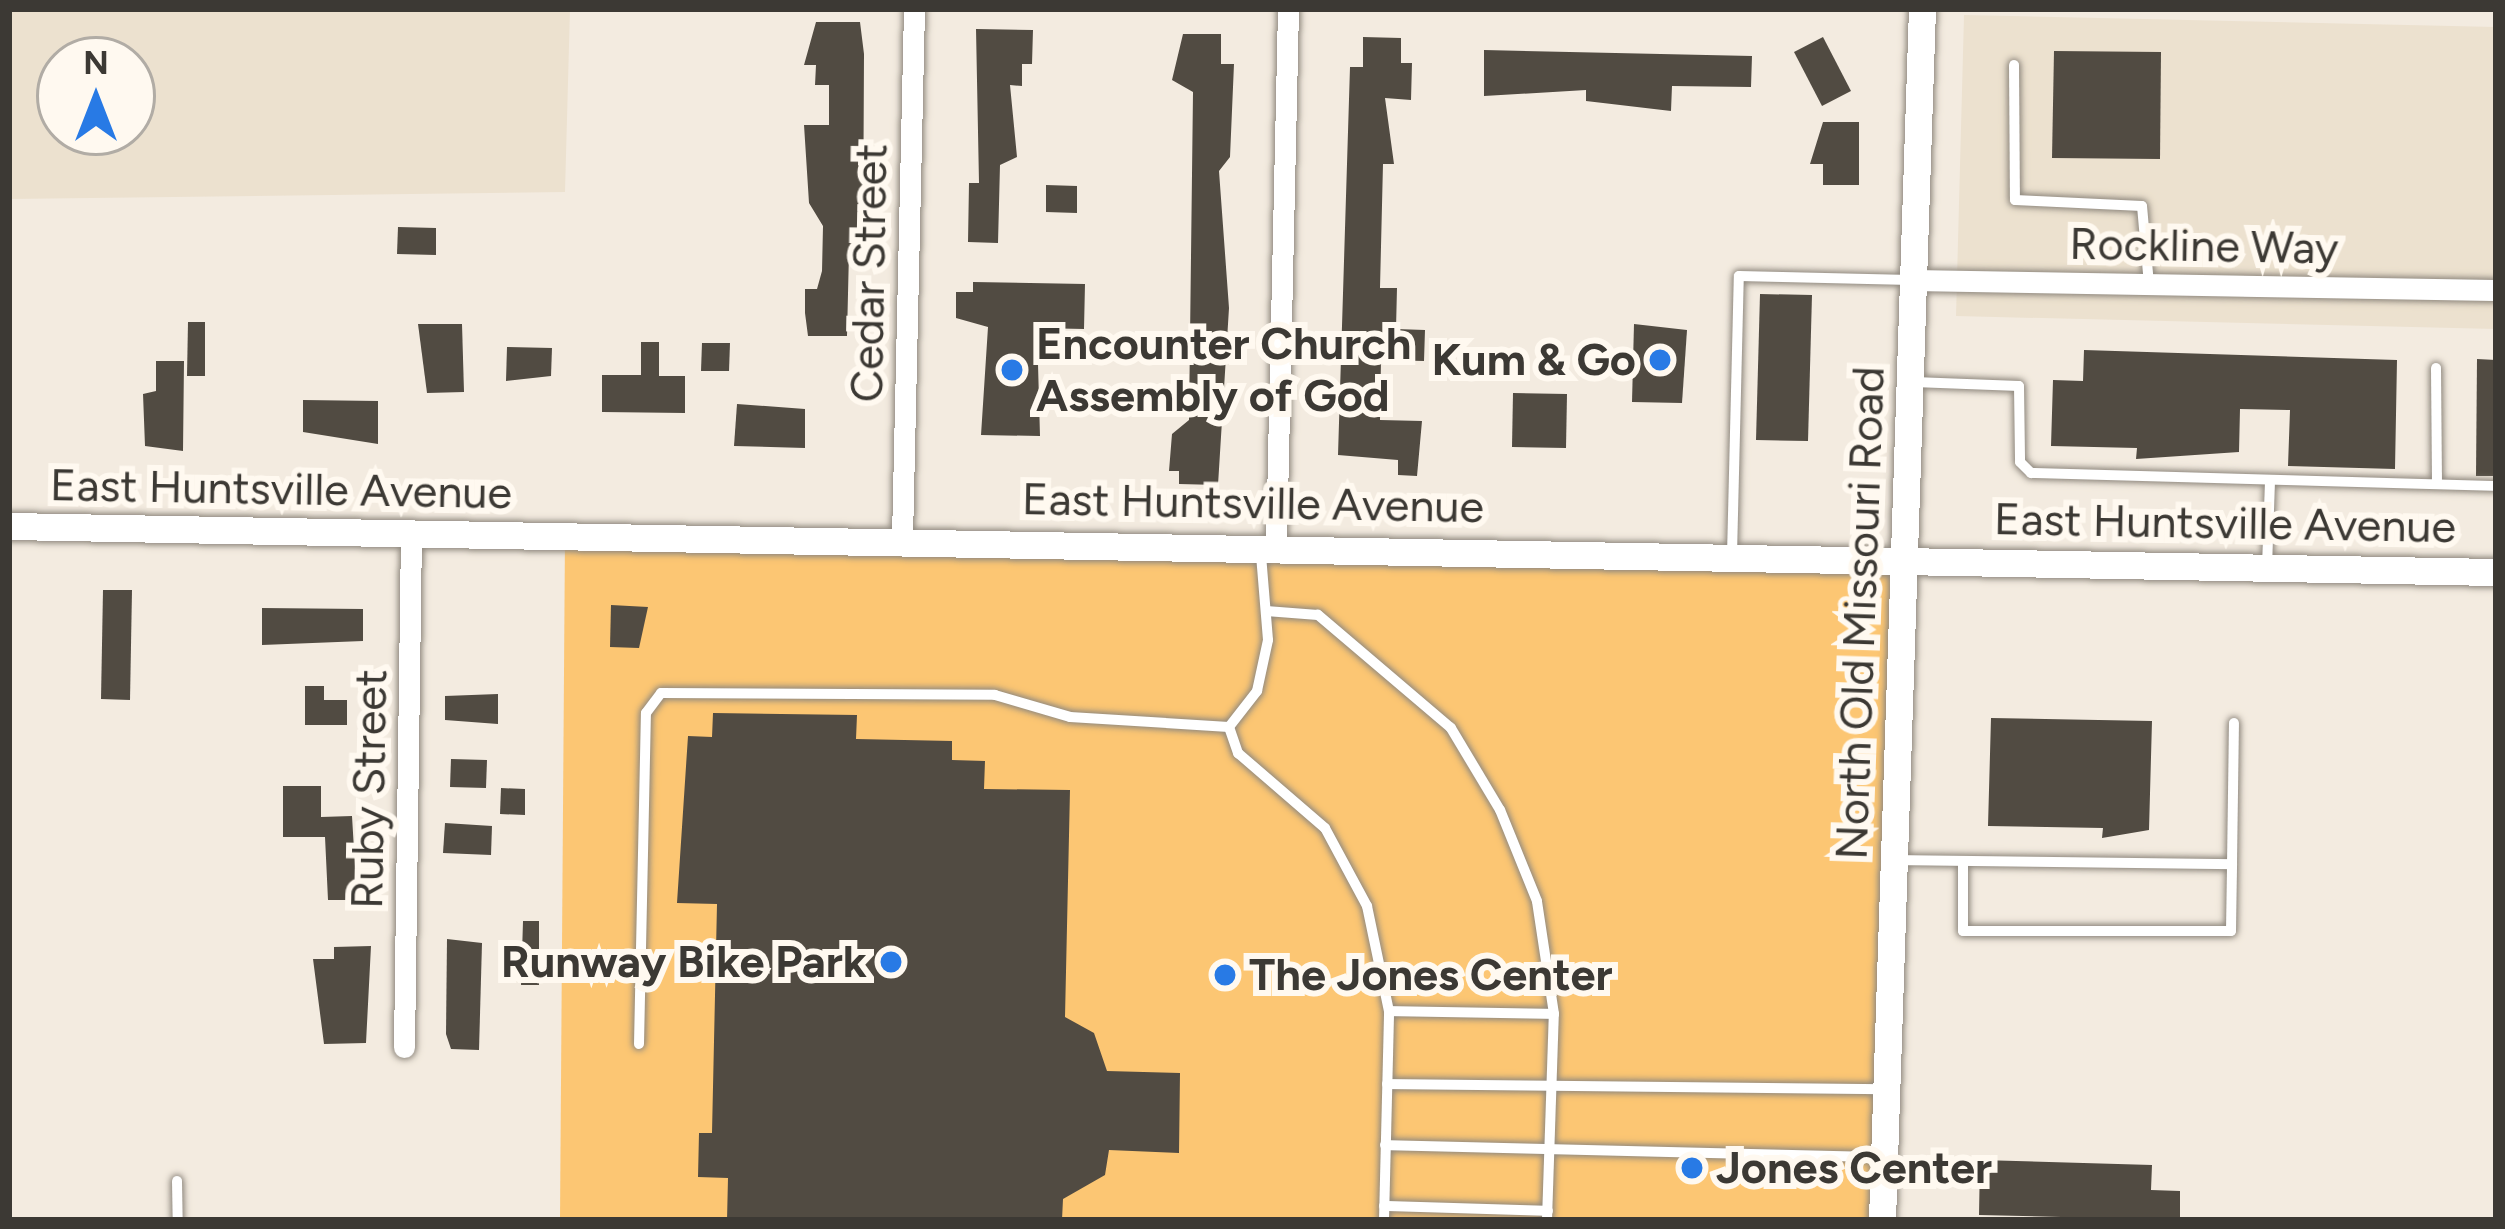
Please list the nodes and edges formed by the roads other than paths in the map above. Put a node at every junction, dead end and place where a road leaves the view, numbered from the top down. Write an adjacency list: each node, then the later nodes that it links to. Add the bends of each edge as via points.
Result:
1 (914, 9): 15 (street, Cedar Street)
2 (1288, 9): 16 (street)
3 (1922, 9): 5 (main road, North Old Missouri Road)
4 (2014, 65): 6 (lane, via 2014,200 2142,206)
5 (1913, 280): 6 (street, Rockline Way); 9 (main road, North Old Missouri Road); 17 (lane, via 1738,276)
6 (2149, 284): 7 (street, Rockline Way)
7 (2495, 290)
8 (2436, 368): 11 (lane)
9 (1911, 382): 10 (lane, via 2019,386 2020,462 2031,473); 18 (main road, North Old Missouri Road)
10 (2270, 482): 11 (lane); 19 (lane)
11 (2437, 484): 12 (lane)
12 (2496, 486)
13 (9, 526): 14 (main road, East Huntsville Avenue)
14 (411, 531): 15 (main road, East Huntsville Avenue); 30 (street, Ruby Street)
15 (902, 538): 16 (main road, East Huntsville Avenue)
16 (1268, 546): 17 (main road, East Huntsville Avenue); 21 (lane)
17 (1732, 555): 18 (main road, East Huntsville Avenue)
18 (1905, 558): 19 (main road, East Huntsville Avenue); 24 (main road, North Old Missouri Road)
19 (2267, 566): 20 (main road, East Huntsville Avenue)
20 (2496, 572)
21 (1266, 611): 23 (lane, via 1257,692); 28 (lane, via 1318,615 1451,728 1500,810 1537,901)
22 (2234, 723): 26 (lane)
23 (1229, 727): 27 (lane, via 1238,753 1324,827 1367,906); 29 (lane, via 1070,717 995,695 661,693 646,713)
24 (1893, 860): 25 (lane); 33 (main road, North Old Missouri Road)
25 (1964, 861): 26 (lane); 26 (lane, via 1964,931 2230,931)
26 (2232, 864)
27 (1389, 1010): 28 (lane); 31 (lane)
28 (1554, 1014): 32 (lane)
29 (639, 1044)
30 (404, 1047)
31 (1387, 1084): 32 (lane); 34 (lane)
32 (1556, 1089): 33 (lane); 35 (lane)
33 (1883, 1089): 36 (main road, North Old Missouri Road)
34 (1385, 1145): 35 (lane); 38 (lane)
35 (1553, 1149): 36 (lane); 39 (lane)
36 (1882, 1157): 42 (main road, North Old Missouri Road)
37 (177, 1181): 40 (lane)
38 (1384, 1206): 39 (lane); 41 (lane)
39 (1548, 1215)
40 (178, 1220)
41 (1384, 1220)
42 (1882, 1220)

